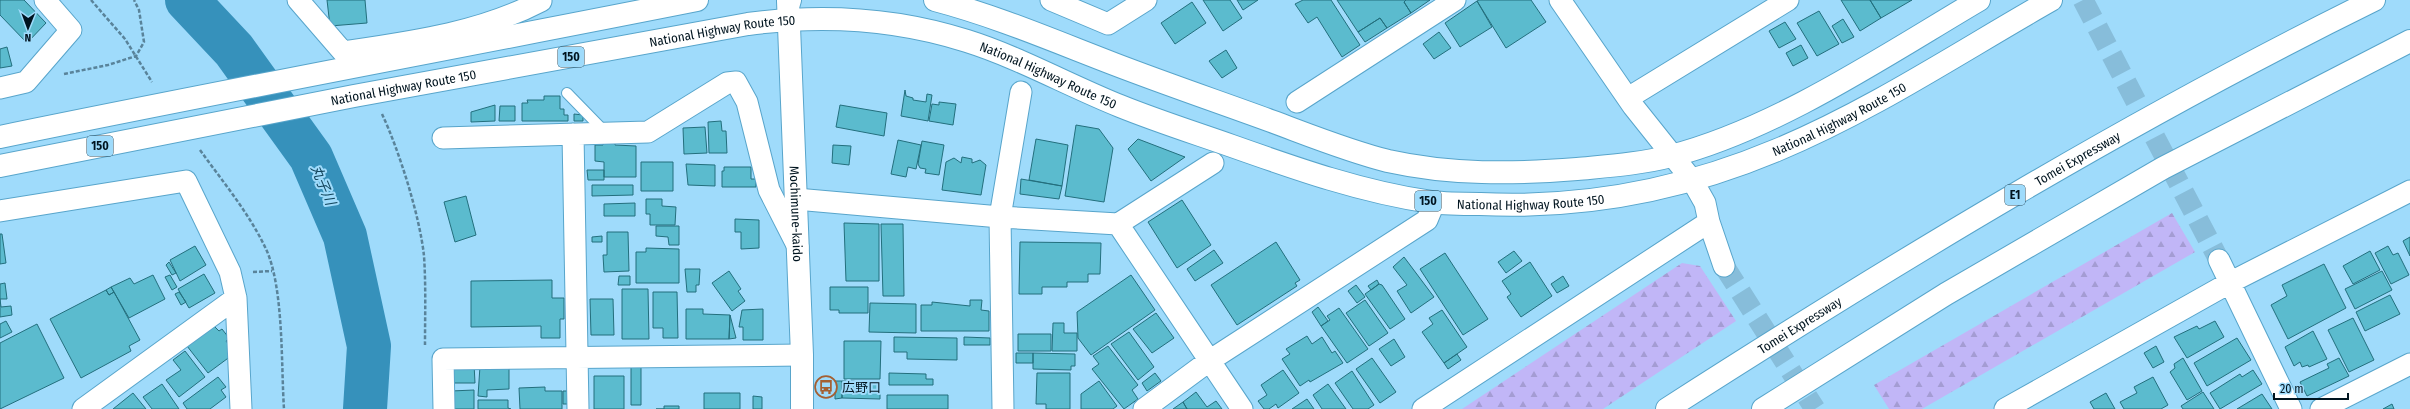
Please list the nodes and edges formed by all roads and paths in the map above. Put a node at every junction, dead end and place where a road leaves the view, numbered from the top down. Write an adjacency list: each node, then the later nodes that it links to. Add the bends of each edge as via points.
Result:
1 (45, 0): 21 (street, via 71,30 26,82)
2 (91, 0): 18 (path, via 126,39)
3 (134, 0): 18 (path, via 139,10 144,42)
4 (298, 0): 19 (street)
5 (541, 0): 19 (street, via 491,23)
6 (697, 0): 19 (main road, 150)
7 (935, 0): 33 (main road, via 981,12 1324,141 1385,160 1434,170 1528,173 1621,165)
8 (1051, 0): 9 (street, via 1108,24)
9 (1146, 0)
10 (1454, 0): 27 (street)
11 (1560, 0): 26 (street)
12 (1788, 0): 26 (street)
13 (1979, 0): 33 (main road, via 1823,92 1739,132)
14 (2051, 0): 36 (main road, National Highway Route 150 / 150, via 1832,124 1749,162)
15 (2374, 0): 64 (main road, Tomei Expressway / E1, via 2139,124 1962,224)
16 (789, 5): 25 (main road, National Highway Route 150 / 150); 38 (main road, Mochimune-kaido); 39 (main road, National Highway Route 150 / 150, via 826,17 870,20 922,29 970,42 1122,107 1328,180)
17 (2410, 41): 65 (main road, via 2163,168 1946,294)
18 (136, 56): 20 (path, via 108,65); 22 (path)
19 (344, 64): 30 (main road, 150)
20 (63, 74)
21 (0, 88)
22 (156, 88)
23 (1021, 92): 41 (street)
24 (566, 93): 28 (lane)
25 (363, 95): 35 (main road, National Highway Route 150 / 150); 49 (path, via 385,121 418,222 424,256)
26 (1628, 98): 33 (street)
27 (1298, 102)
28 (606, 133): 29 (street); 44 (street, via 648,132 727,83 736,82 747,102 769,190)
29 (573, 134): 31 (street); 51 (street)
30 (0, 137)
31 (442, 138)
32 (198, 148): 56 (path, via 248,217 267,250 278,292)
33 (1670, 156): 36 (street)
34 (1213, 163): 43 (street)
35 (0, 166)
36 (1692, 180): 39 (main road, National Highway Route 150 / 150, via 1636,194 1580,203 1509,206); 42 (street, via 1705,203)
37 (2410, 191): 47 (street)
38 (796, 199): 41 (street); 44 (main road, Mochimune-kaido)
39 (1434, 203): 52 (street, via 1427,220)
40 (0, 211): 48 (street, via 186,181 230,272)
41 (1000, 217): 43 (street); 60 (street)
42 (1709, 222): 46 (street); 63 (street)
43 (1118, 224): 52 (street)
44 (798, 247): 50 (main road, Mochimune-kaido)
45 (2219, 260): 47 (street)
46 (1724, 266)
47 (2231, 282): 66 (street); 67 (street)
48 (236, 298): 54 (street); 55 (street)
49 (425, 347)
50 (802, 355): 51 (street); 59 (main road, Mochimune-kaido)
51 (577, 357): 57 (street, via 443,359); 58 (street)
52 (1210, 361): 61 (street); 62 (street)
53 (2410, 364): 68 (street)
54 (83, 409)
55 (241, 409)
56 (284, 409)
57 (444, 409)
58 (578, 409)
59 (802, 409)
60 (1003, 409)
61 (1144, 409)
62 (1242, 409)
63 (1423, 409)
64 (1666, 409)
65 (1762, 409)
66 (2005, 409)
67 (2291, 409)
68 (2321, 409)

